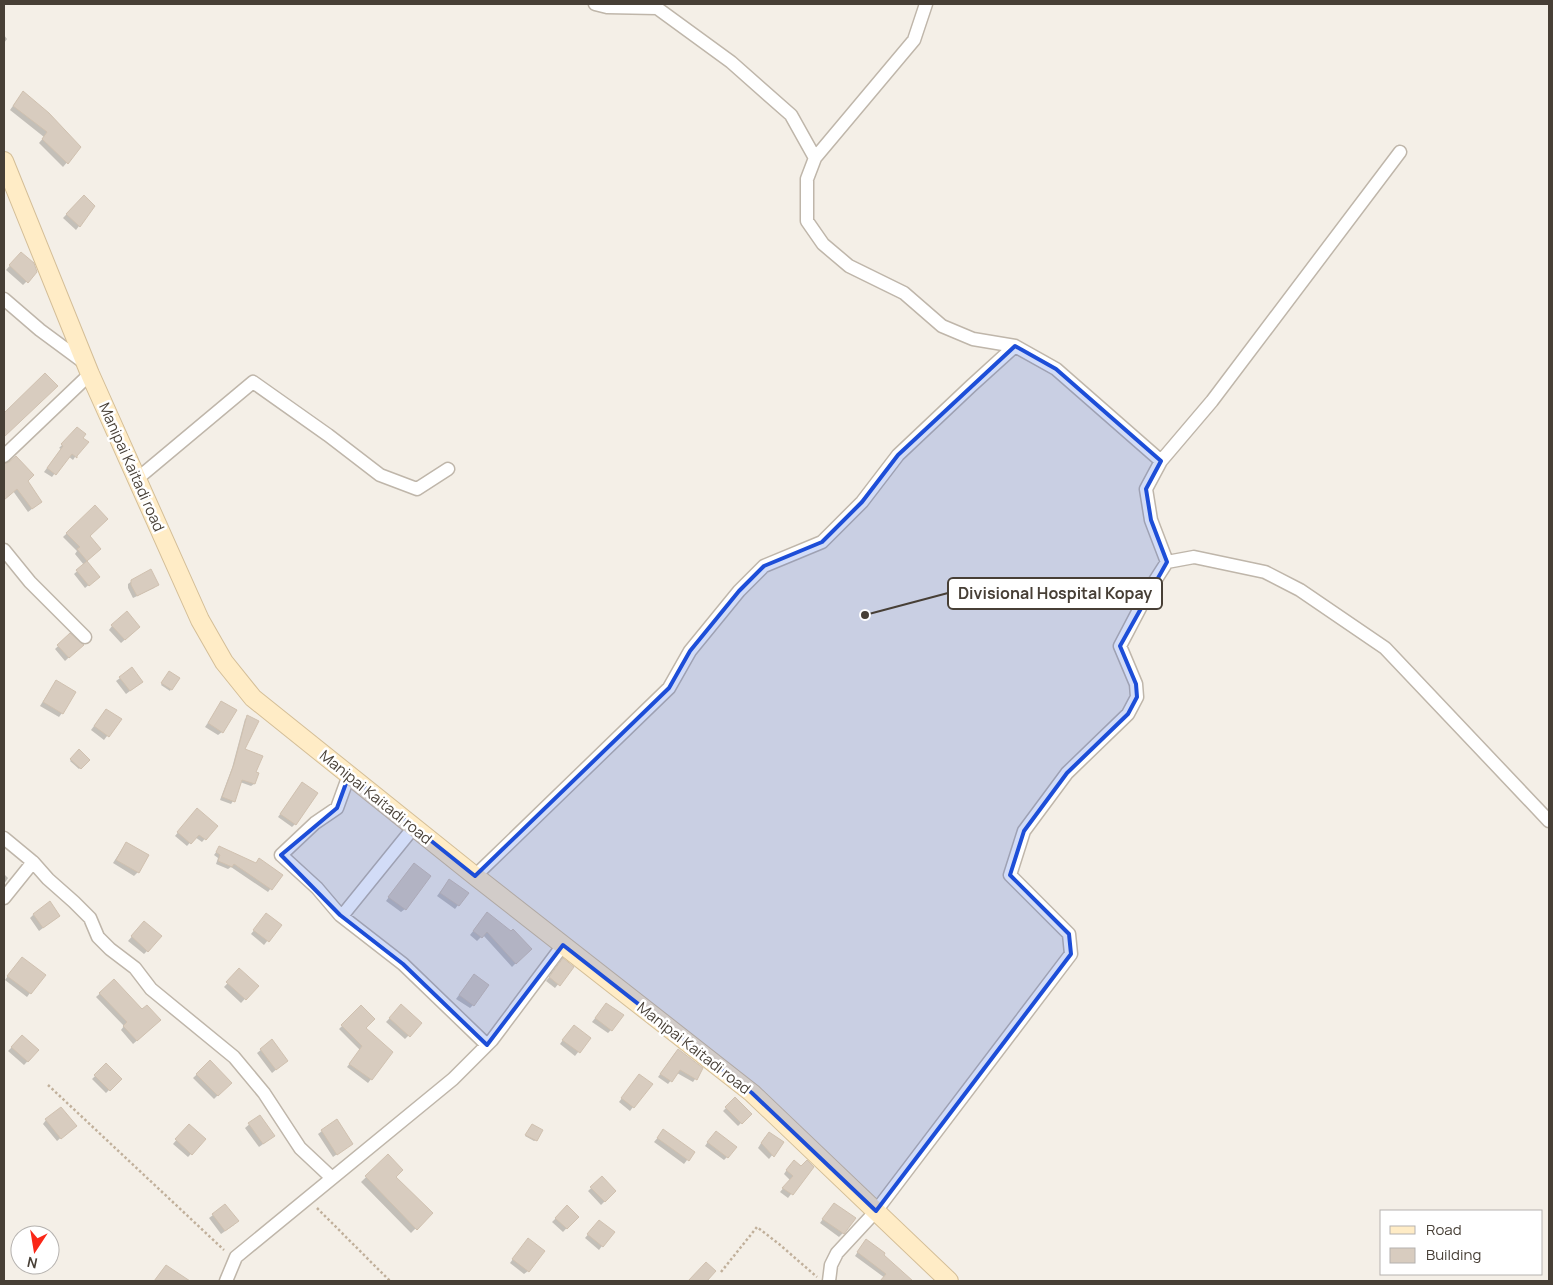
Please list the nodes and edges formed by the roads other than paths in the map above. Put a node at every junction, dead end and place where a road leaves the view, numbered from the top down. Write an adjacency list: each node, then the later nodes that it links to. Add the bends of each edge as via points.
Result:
1 (595, 4): 4 (street, via 657,8 731,62 791,115)
2 (926, 4): 4 (street, via 914,40)
3 (1400, 152): 10 (street, via 1212,401)
4 (815, 158): 7 (street, via 807,179 807,221 824,244 849,266 904,293 942,326 973,340)
5 (4, 161): 8 (main road, Manipai Kaitadi road)
6 (4, 299): 8 (street)
7 (1014, 346): 10 (street, via 1056,369); 21 (street, via 898,455 862,502 822,542 764,566 739,590 690,651 669,688)
8 (88, 369): 9 (street); 12 (main road, Manipai Kaitadi road)
9 (4, 456)
10 (1161, 462): 14 (street, via 1146,489 1151,520)
11 (448, 469): 12 (street, via 417,489 380,474 253,382)
12 (137, 479): 16 (main road, Manipai Kaitadi road, via 200,620 224,662 253,698)
13 (4, 550): 15 (street, via 30,582)
14 (1167, 562): 17 (street, via 1194,557 1247,568 1265,572 1300,590 1385,648); 27 (street, via 1120,646 1136,684 1137,697 1128,714 1067,773 1024,832 1010,875 1069,934 1071,954)
15 (86, 637)
16 (349, 775): 18 (main road, Manipai Kaitadi road); 23 (street, via 337,808 315,823 281,855)
17 (1549, 821)
18 (414, 827): 21 (main road, Manipai Kaitadi road); 23 (street)
19 (4, 838): 20 (street)
20 (33, 862): 22 (street); 26 (street, via 90,918 98,937 135,968 151,989 234,1057 264,1093 300,1148)
21 (475, 876): 24 (main road, Manipai Kaitadi road)
22 (4, 898)
23 (342, 916): 25 (street, via 402,964)
24 (562, 945): 25 (street); 27 (main road, Manipai Kaitadi road, via 752,1093)
25 (487, 1045): 26 (street, via 453,1079)
26 (332, 1178): 28 (street, via 236,1256)
27 (876, 1211): 29 (street, via 837,1253); 30 (main road, Manipai Kaitadi road)
28 (226, 1281)
29 (829, 1281)
30 (949, 1281)

